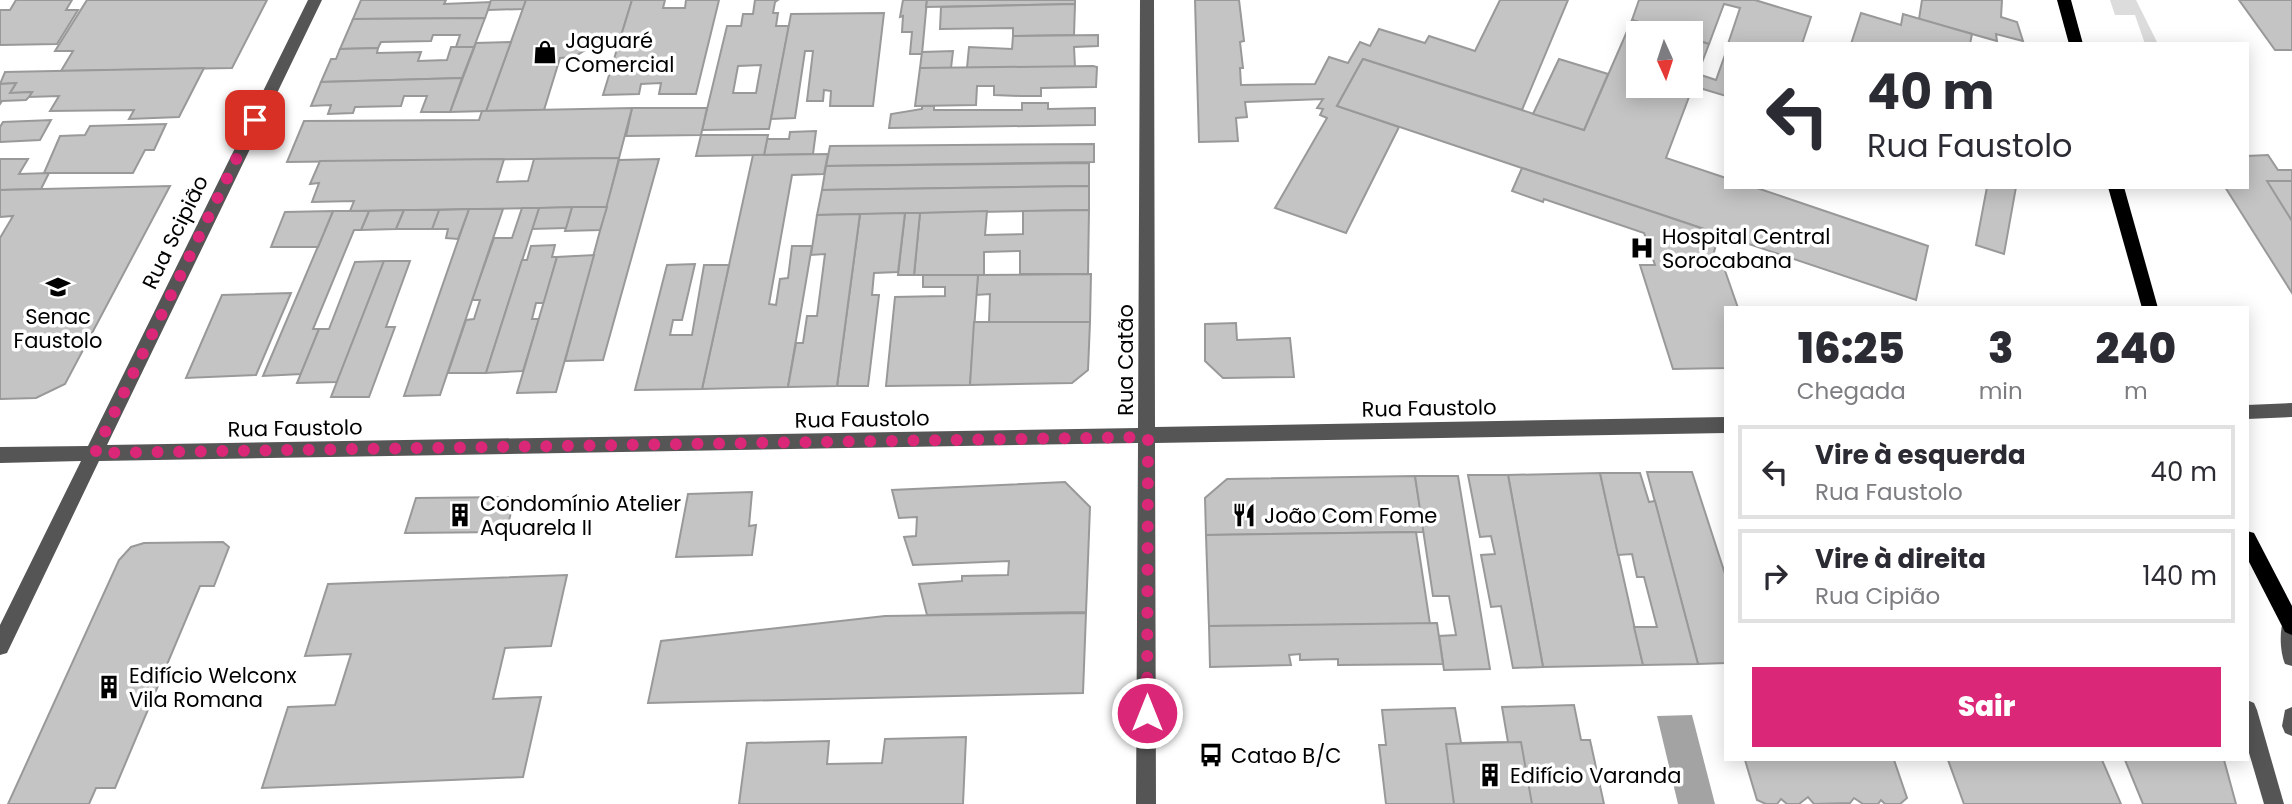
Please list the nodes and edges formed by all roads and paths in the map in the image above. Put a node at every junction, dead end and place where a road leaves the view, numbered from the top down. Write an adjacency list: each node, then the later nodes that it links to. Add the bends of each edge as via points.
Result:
1 (315, 0): 11 (street, Rua Scipião)
2 (1147, 0): 10 (street, Rua Catão)
3 (2064, 0): 4 (main road)
4 (2075, 42)
5 (2117, 189): 6 (main road)
6 (2149, 306)
7 (2292, 410): 8 (street)
8 (2249, 412)
9 (1724, 425): 10 (street, Rua Faustolo)
10 (1148, 437): 11 (street, Rua Faustolo); 20 (street, Rua Catão)
11 (95, 453): 12 (street, Rua Faustolo); 15 (street)
12 (0, 455)
13 (2249, 543): 14 (main road)
14 (2292, 625): 16 (street)
15 (0, 646)
16 (2292, 657)
17 (2249, 717): 21 (street)
18 (2292, 717): 19 (street)
19 (2292, 726)
20 (1146, 804)
21 (2274, 804)

